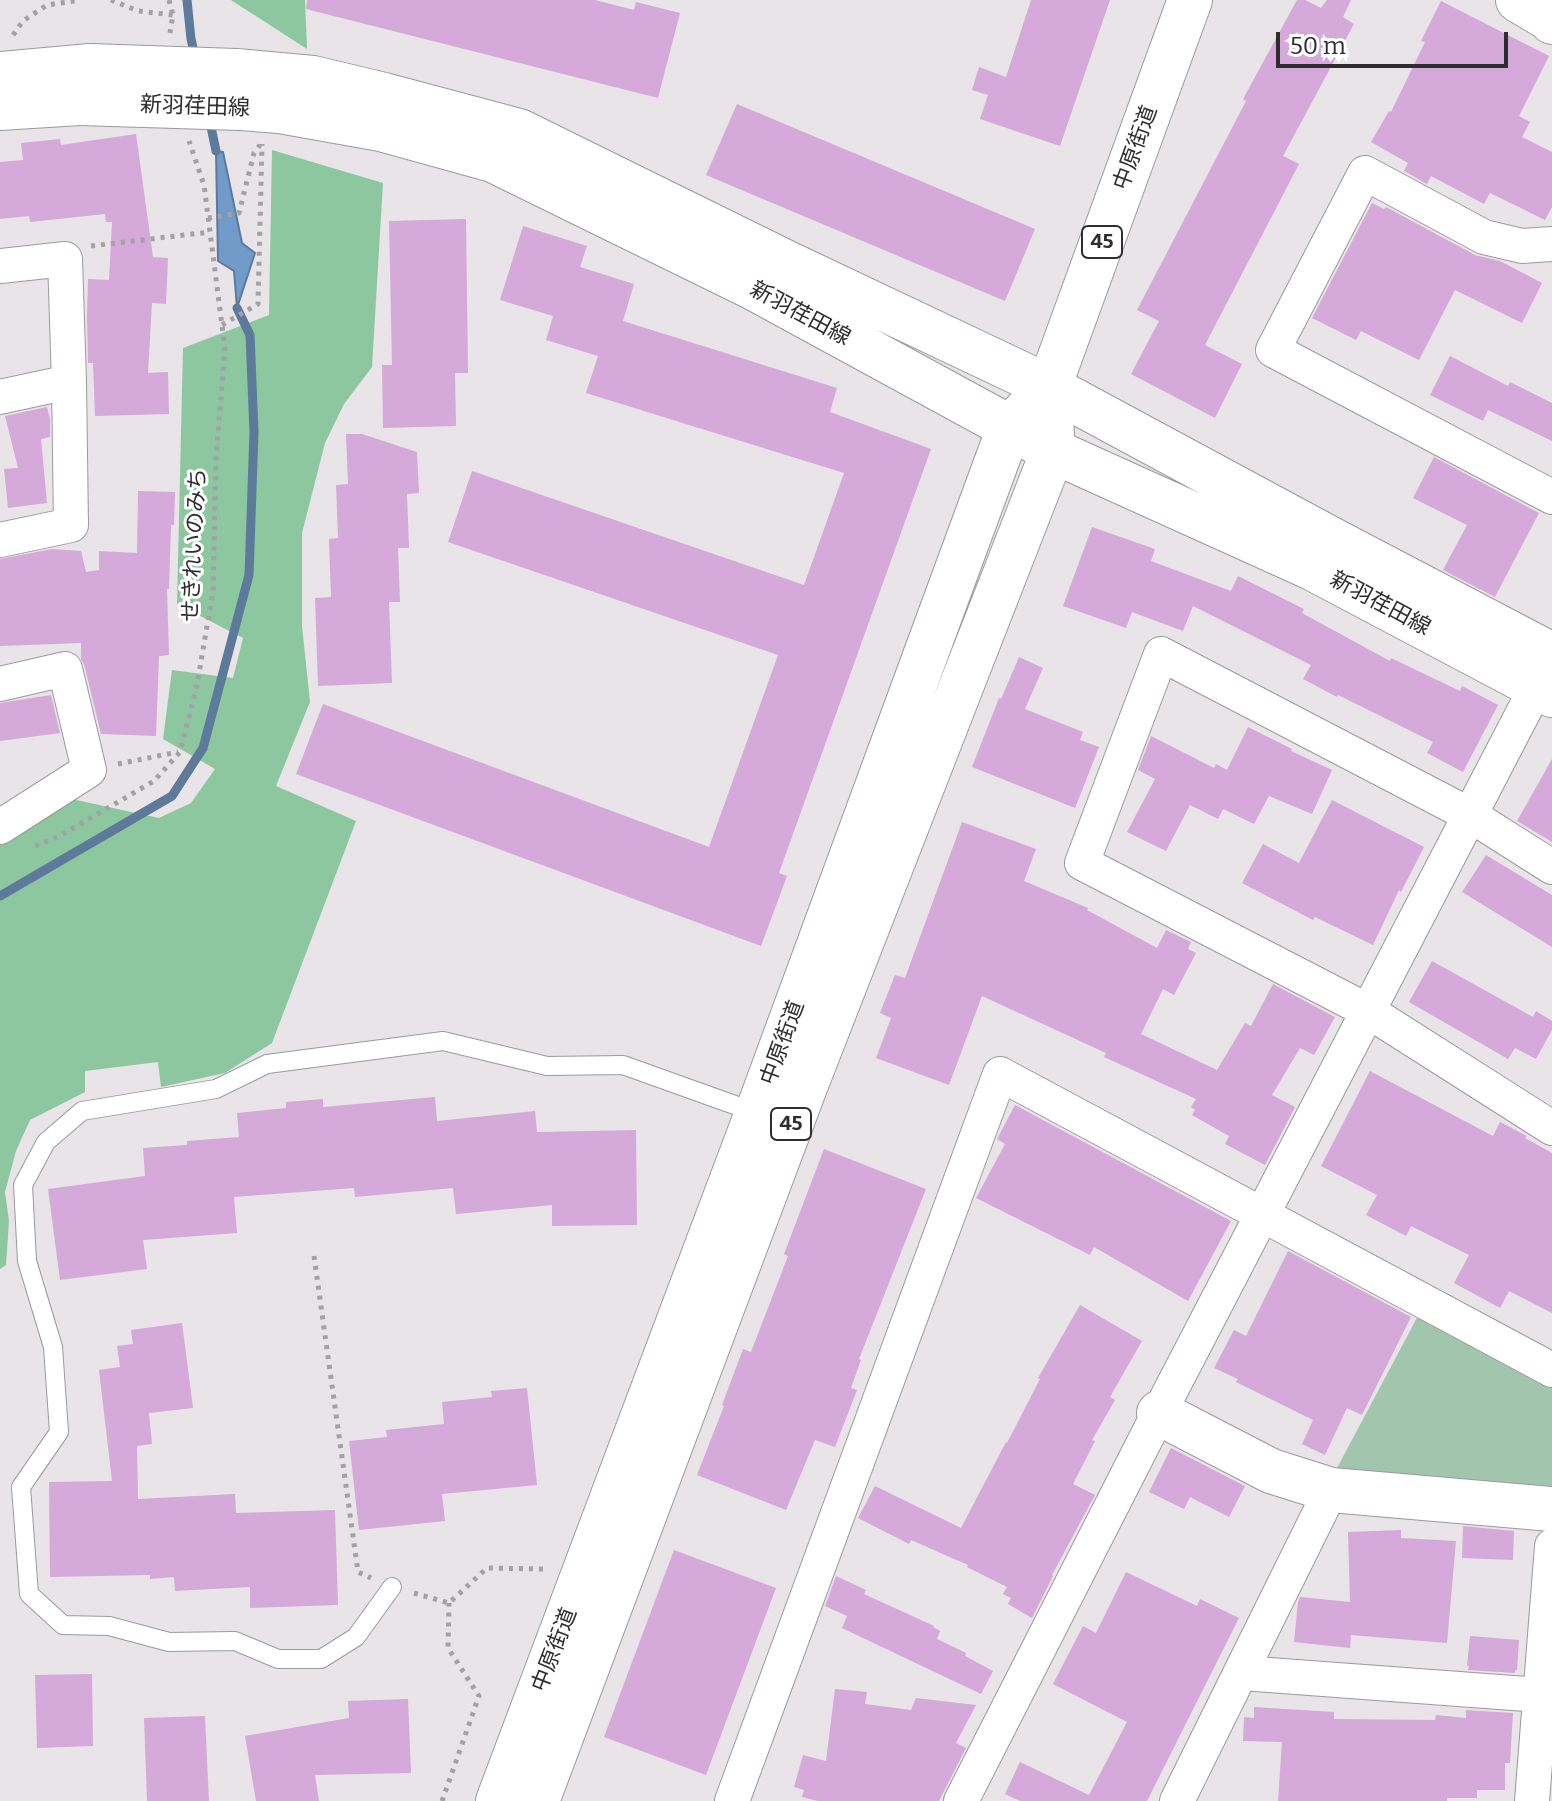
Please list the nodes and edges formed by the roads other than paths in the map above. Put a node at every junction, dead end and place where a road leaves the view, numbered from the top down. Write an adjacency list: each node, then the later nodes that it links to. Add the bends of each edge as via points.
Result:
1 (1190, 0): 9 (street, 中原街道 / 45)
2 (1518, 0): 3 (street)
3 (1552, 22)
4 (1, 85): 5 (street, 新羽荏田線, bridge)
5 (239, 89): 9 (street, 新羽荏田線, via 313,78 519,131); 11 (street, 新羽荏田線, via 280,111 381,129 493,160 752,287)
6 (1552, 244): 13 (street, via 1522,246 1484,237 1365,173 1273,350)
7 (0, 266): 8 (street, via 65,259)
8 (69, 382): 10 (street); 14 (street, via 71,525)
9 (1049, 387): 11 (street, 中原街道 / 45); 12 (street, 中原街道 / 45); 15 (street, 新羽荏田線, via 1315,531)
10 (0, 397)
11 (1009, 428): 12 (street, 新羽荏田線); 21 (street, 中原街道 / 45)
12 (1053, 451): 15 (street, 新羽荏田線); 33 (street, 中原街道 / 45, via 805,1087)
13 (1552, 497)
14 (0, 540)
15 (1548, 673): 17 (street)
16 (0, 684): 18 (street, via 65,669 89,770)
17 (1470, 815): 19 (street); 20 (street); 20 (street, via 1161,654 1082,863)
18 (0, 827)
19 (1552, 867)
20 (1368, 1011): 22 (street); 23 (street)
21 (757, 1113): 29 (lane, via 623,1065 547,1066 443,1041 267,1064 216,1089 82,1111 46,1142 23,1185 25,1231 27,1261 53,1347 59,1432 21,1487 29,1594 63,1625 109,1626 169,1642 235,1641 278,1659 321,1659 356,1637); 32 (street, 中原街道 / 45)
22 (1552, 1128)
23 (1263, 1213): 24 (street); 25 (street); 34 (street, via 1000,1074)
24 (1552, 1370)
25 (1159, 1413): 26 (street, via 1271,1471); 35 (street)
26 (1331, 1490): 27 (street); 30 (street)
27 (1552, 1509)
28 (1552, 1546): 31 (street)
29 (392, 1587)
30 (1242, 1673): 31 (street); 36 (street)
31 (1540, 1695): 37 (street)
32 (498, 1801)
33 (537, 1801)
34 (732, 1801)
35 (961, 1801)
36 (1177, 1801)
37 (1532, 1801)

